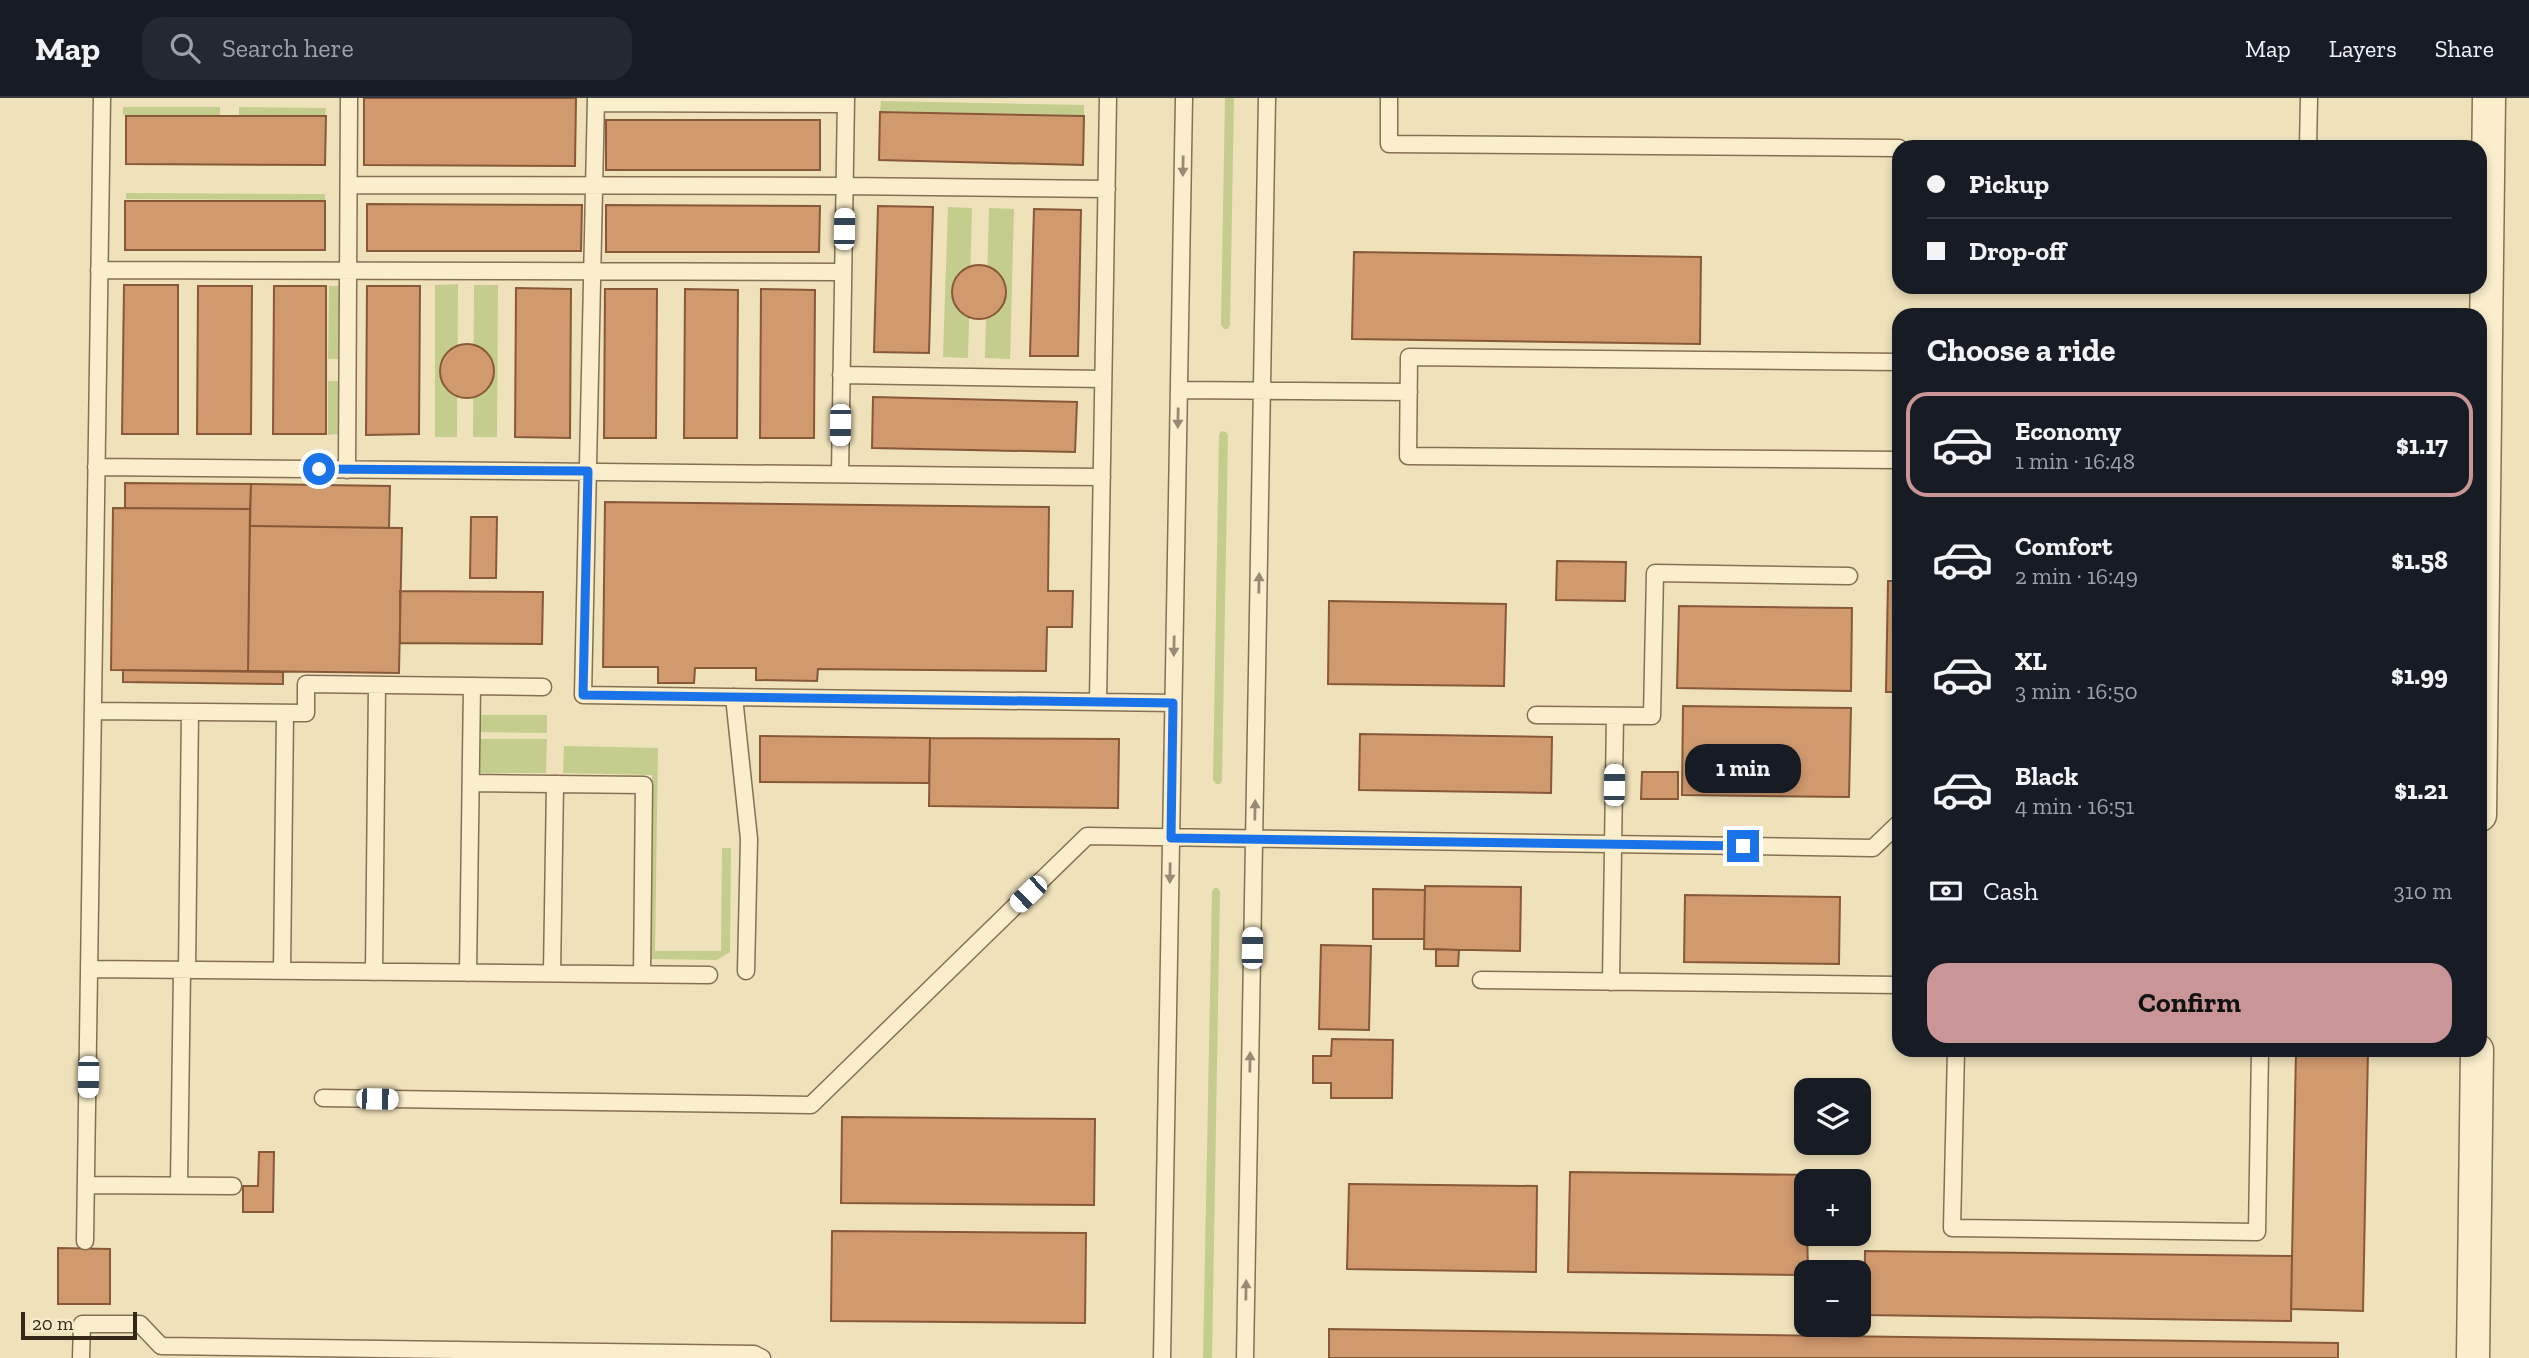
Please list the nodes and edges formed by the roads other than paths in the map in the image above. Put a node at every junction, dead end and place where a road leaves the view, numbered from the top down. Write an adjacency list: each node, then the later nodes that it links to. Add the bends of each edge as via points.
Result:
1 (102, 98): 18 (lane)
2 (349, 98): 13 (lane)
3 (1108, 98): 16 (lane)
4 (1184, 98): 25 (lane, one-way to 25)
5 (1267, 98): 26 (lane)
6 (1389, 98): 12 (lane, via 1389,144)
7 (2309, 98): 11 (lane)
8 (2489, 98): 17 (street)
9 (596, 100): 10 (lane); 14 (lane)
10 (846, 101): 15 (lane)
11 (2308, 140)
12 (1892, 148)
13 (349, 186): 14 (lane); 19 (lane)
14 (594, 186): 15 (lane); 20 (lane)
15 (844, 186): 16 (lane); 21 (lane)
16 (1107, 189): 24 (lane)
17 (2487, 257)
18 (99, 270): 19 (lane); 29 (lane)
19 (348, 270): 20 (lane); 30 (lane)
20 (592, 271): 21 (lane); 31 (lane)
21 (843, 272): 23 (lane)
22 (1892, 362): 27 (lane, via 1409,358)
23 (841, 375): 24 (lane); 32 (lane)
24 (1103, 379): 33 (lane)
25 (1179, 390): 26 (lane); 40 (lane, one-way to 40)
26 (1262, 391): 27 (lane); 50 (lane, one-way to 26)
27 (1409, 392): 28 (lane, via 1408,456)
28 (1892, 460)
29 (96, 467): 30 (lane); 41 (lane)
30 (347, 470): 31 (lane)
31 (588, 471): 32 (lane); 38 (lane, via 583,695)
32 (840, 474): 33 (lane)
33 (1102, 477): 39 (lane)
34 (1849, 576): 45 (lane, via 1655,573 1652,716)
35 (377, 685): 36 (lane); 43 (lane, via 306,684 306,713); 56 (lane)
36 (472, 686): 37 (lane); 46 (lane)
37 (543, 687)
38 (734, 697): 39 (lane); 55 (lane, via 749,839)
39 (1098, 702): 40 (lane)
40 (1173, 703): 49 (lane)
41 (93, 711): 42 (lane); 52 (lane)
42 (190, 712): 43 (lane); 53 (lane)
43 (285, 713): 54 (lane)
44 (1536, 715): 45 (lane)
45 (1615, 716): 51 (lane)
46 (471, 783): 47 (lane); 57 (lane)
47 (555, 784): 58 (lane); 59 (lane, via 645,785)
48 (1892, 830): 51 (lane, via 1873,848)
49 (1171, 838): 50 (lane); 67 (lane, via 1087,836 810,1105); 74 (lane, one-way to 74)
50 (1254, 839): 51 (lane); 75 (lane, one-way to 50)
51 (1613, 844): 62 (lane)
52 (89, 969): 53 (lane); 68 (lane)
53 (185, 970): 54 (lane); 69 (lane)
54 (282, 971): 56 (lane)
55 (746, 971)
56 (374, 972): 57 (lane)
57 (468, 973): 58 (lane)
58 (552, 974): 59 (lane)
59 (642, 974): 60 (lane)
60 (709, 975)
61 (1482, 979): 62 (lane)
62 (1611, 982): 63 (lane)
63 (1892, 985)
64 (1956, 1057): 65 (lane, via 1952,1228 2257,1232)
65 (2260, 1057)
66 (2477, 1057): 76 (street)
67 (323, 1098)
68 (86, 1185): 69 (lane); 71 (lane)
69 (179, 1185): 70 (lane)
70 (233, 1186)
71 (85, 1241)
72 (82, 1358): 73 (lane, via 82,1324 140,1324 161,1346 754,1354)
73 (762, 1358)
74 (1162, 1358)
75 (1245, 1358)
76 (2473, 1358)

